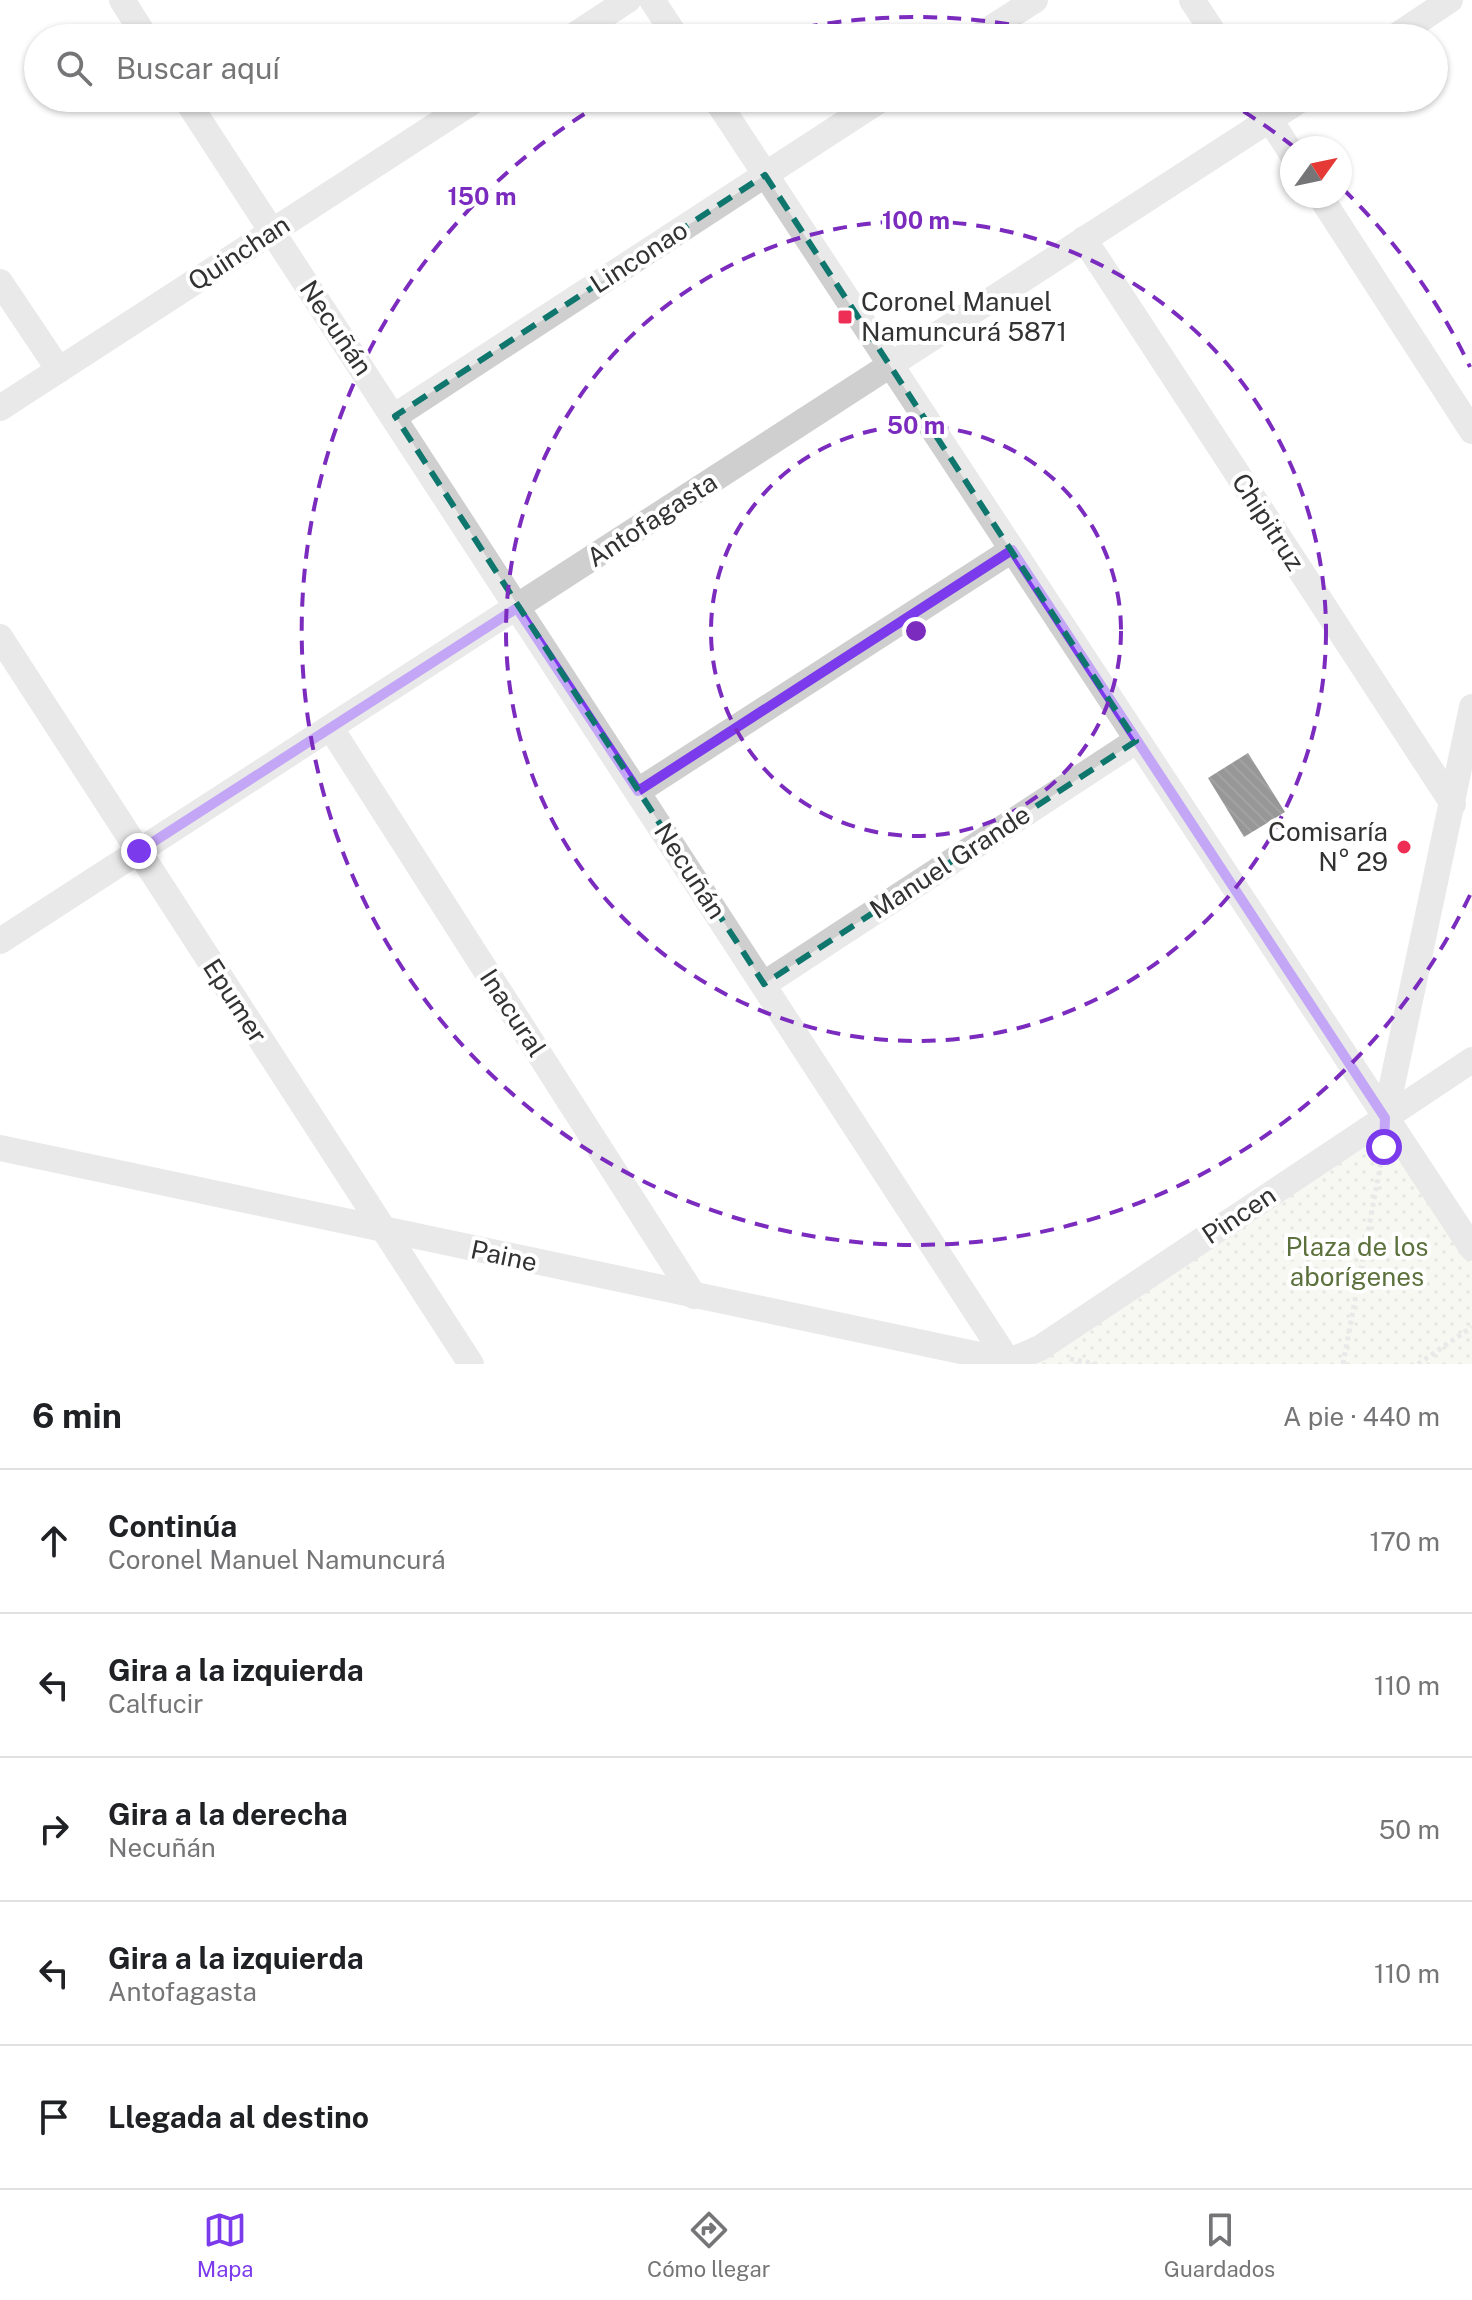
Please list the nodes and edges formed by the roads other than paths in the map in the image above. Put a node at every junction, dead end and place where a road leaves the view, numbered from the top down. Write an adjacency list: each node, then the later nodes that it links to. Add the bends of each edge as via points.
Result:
1 (122, 0): 7 (street)
2 (628, 0): 8 (street)
3 (652, 0): 9 (street)
4 (1035, 0): 10 (street)
5 (1192, 0): 11 (street)
6 (1450, 0): 12 (street)
7 (137, 24)
8 (591, 24)
9 (668, 24)
10 (998, 24)
11 (1208, 24)
12 (1414, 24)
13 (194, 112): 22 (street, Necuñán)
14 (457, 112): 22 (street, Quinchan)
15 (724, 112): 20 (street)
16 (862, 112): 20 (street, Linconao)
17 (1259, 112): 23 (street, Antofagasta)
18 (1265, 112): 19 (street)
19 (1280, 136)
20 (765, 175): 25 (street); 28 (street, Linconao)
21 (1328, 208): 29 (street)
22 (272, 233): 26 (street, Quinchan); 28 (street, Necuñán)
23 (1084, 239): 25 (street, Antofagasta); 37 (street, Chipitruz)
24 (0, 282): 26 (street)
25 (890, 364): 30 (street); 31 (street, Antofagasta)
26 (59, 370): 27 (street, Quinchan)
27 (0, 408)
28 (395, 416): 31 (street, Necuñán)
29 (1472, 431)
30 (1012, 550): 35 (street); 36 (street)
31 (517, 608): 34 (street, Antofagasta); 36 (street, Necuñán)
32 (0, 637): 38 (street, Epumer)
33 (1472, 707): 37 (street)
34 (332, 730): 38 (street, Antofagasta); 46 (street, Inacural)
35 (1136, 741): 40 (street, Manuel Grande); 42 (street)
36 (638, 791): 40 (street, Necuñán)
37 (1453, 804): 42 (street)
38 (139, 851): 39 (street, Antofagasta); 44 (street, Epumer)
39 (0, 941)
40 (764, 984): 47 (street, Necuñán)
41 (1472, 1060): 42 (street, Pincen)
42 (1385, 1118): 45 (street); 47 (street, Pincen, via 1040,1348)
43 (0, 1148): 44 (street, Paine)
44 (384, 1231): 46 (street, Paine); 48 (street, Epumer)
45 (1472, 1248)
46 (694, 1296): 47 (street, Paine)
47 (1007, 1363)
48 (471, 1364)

